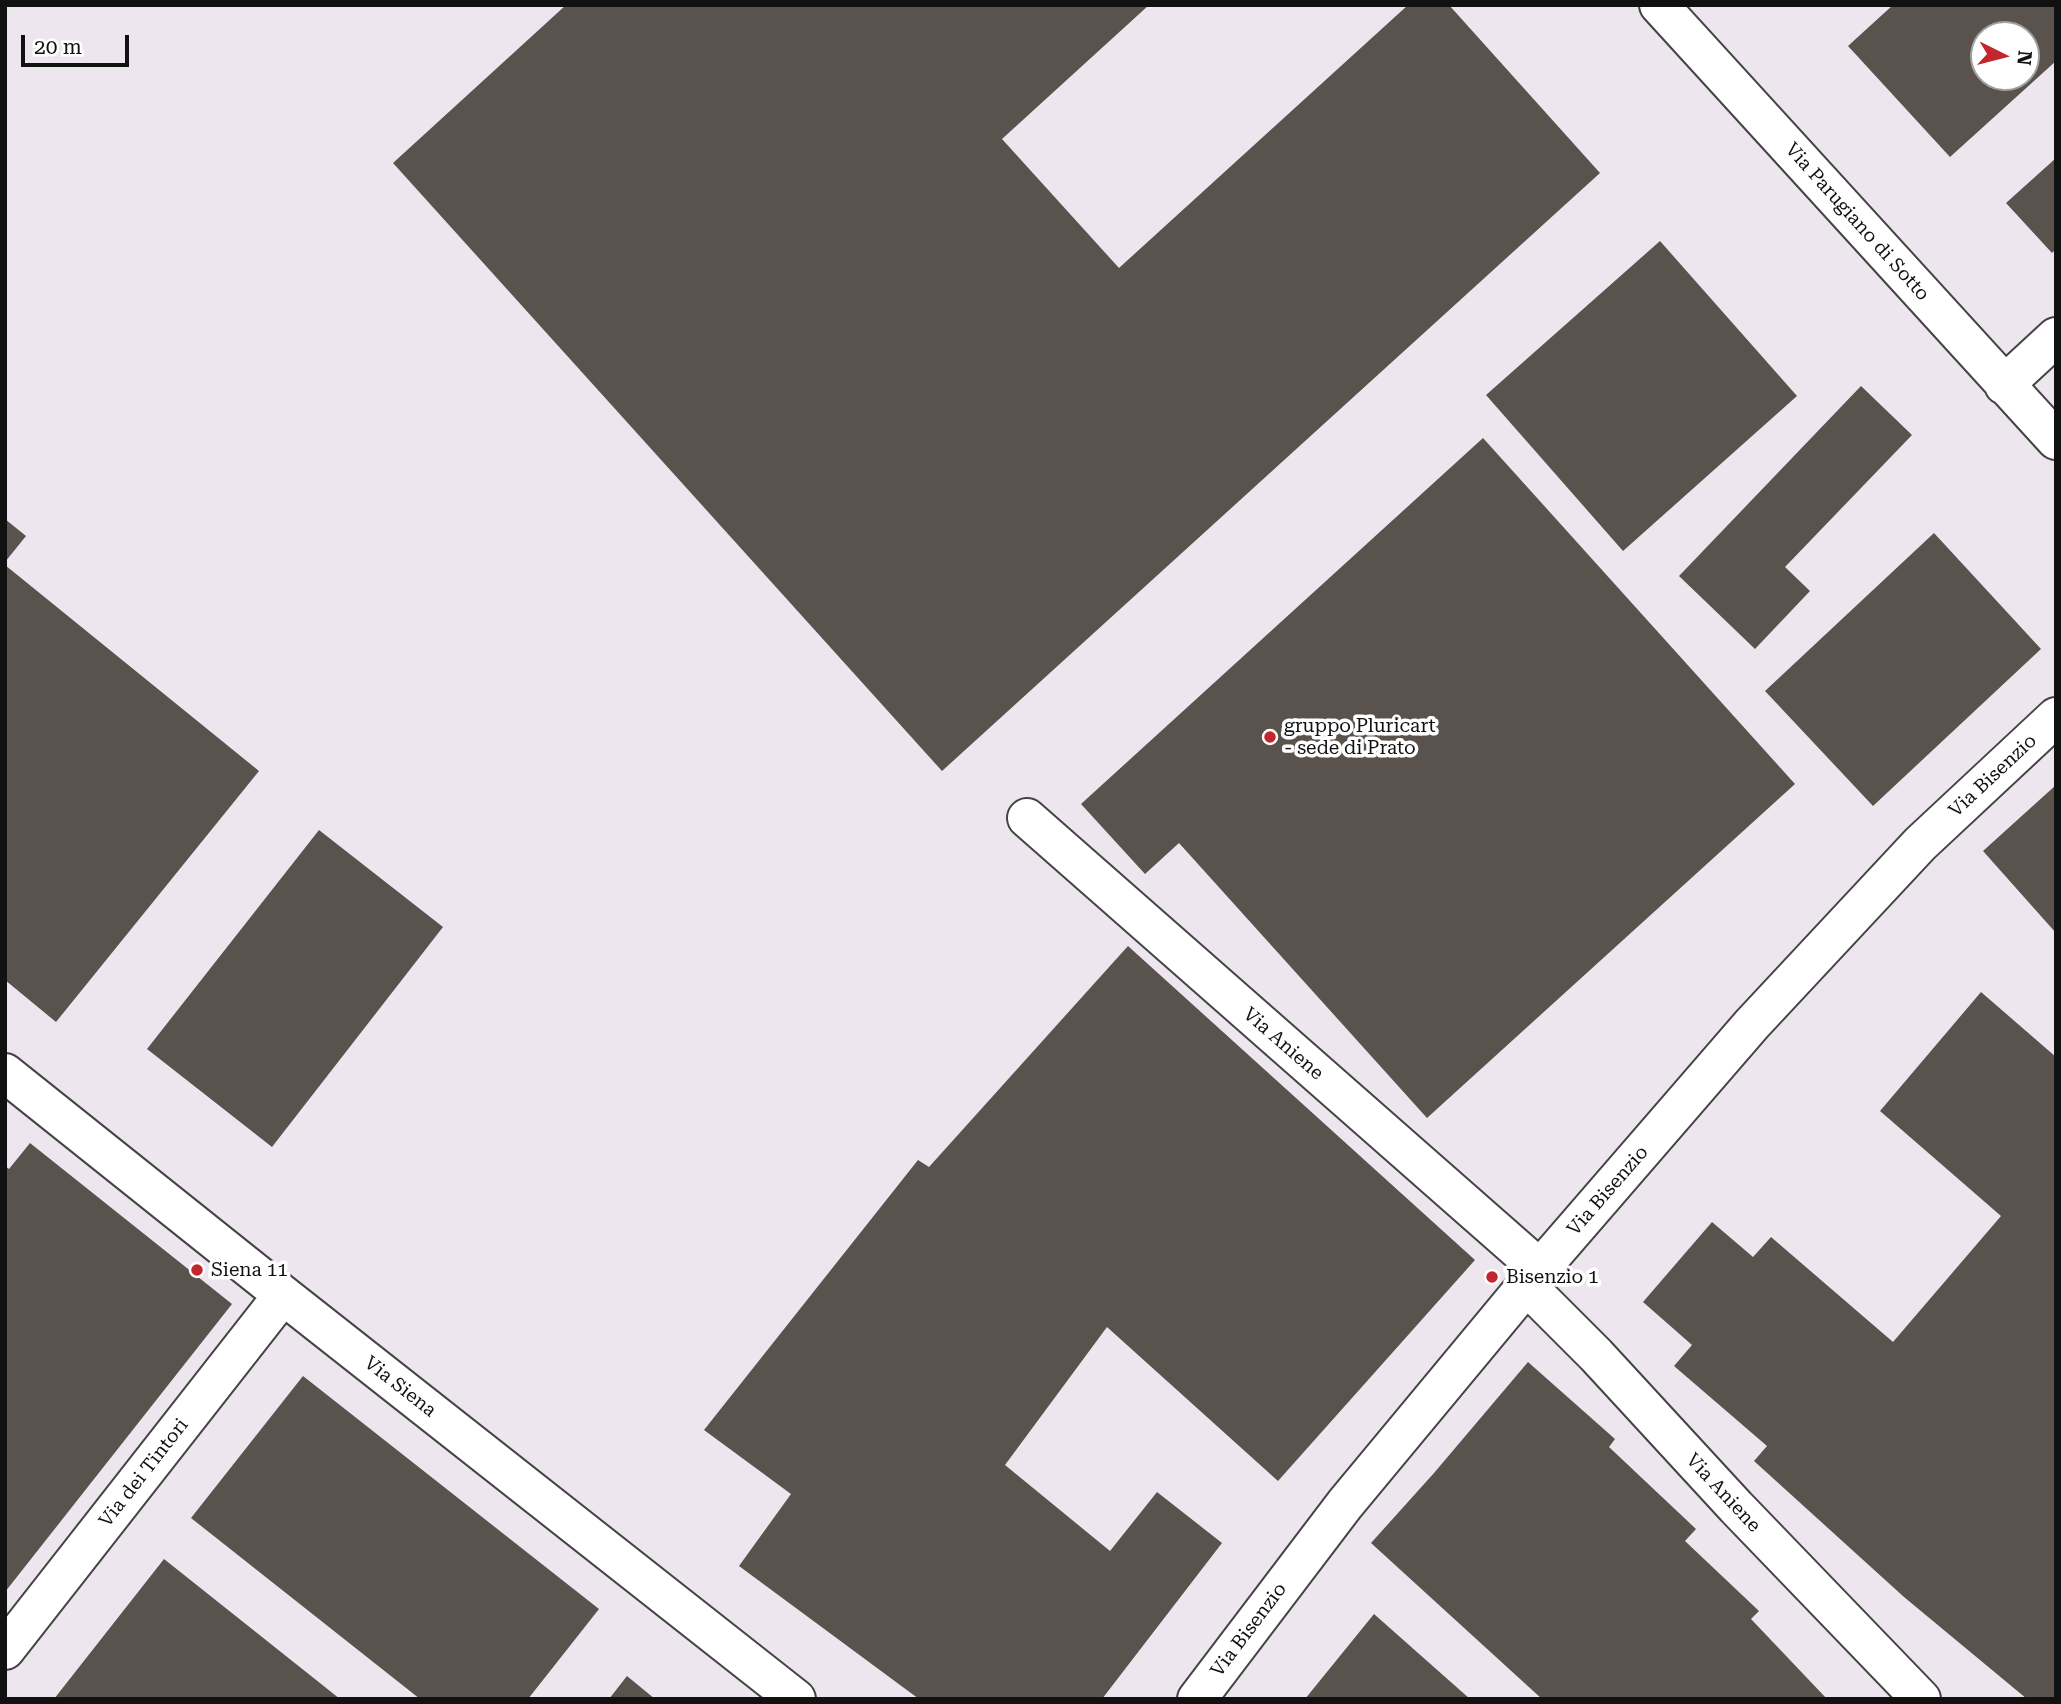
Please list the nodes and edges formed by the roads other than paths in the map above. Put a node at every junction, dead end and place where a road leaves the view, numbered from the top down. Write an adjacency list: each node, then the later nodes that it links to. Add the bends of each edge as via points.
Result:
1 (1659, 5): 3 (street, Via Parugiano di Sotto)
2 (2056, 337): 3 (street)
3 (2004, 385): 4 (street, Via Parugiano di Sotto)
4 (2056, 440)
5 (2056, 717): 8 (street, Via Bisenzio, via 1901,864 1752,1024)
6 (1027, 818): 8 (street, Via Aniene)
7 (5, 1073): 9 (street, Via Siena)
8 (1533, 1278): 12 (street, Via Bisenzio, via 1345,1504); 13 (street, Via Aniene, via 1596,1355 1736,1507)
9 (283, 1295): 10 (street, Via dei Tintori); 11 (street, Via Siena)
10 (5, 1650)
11 (796, 1699)
12 (1197, 1699)
13 (1921, 1699)

